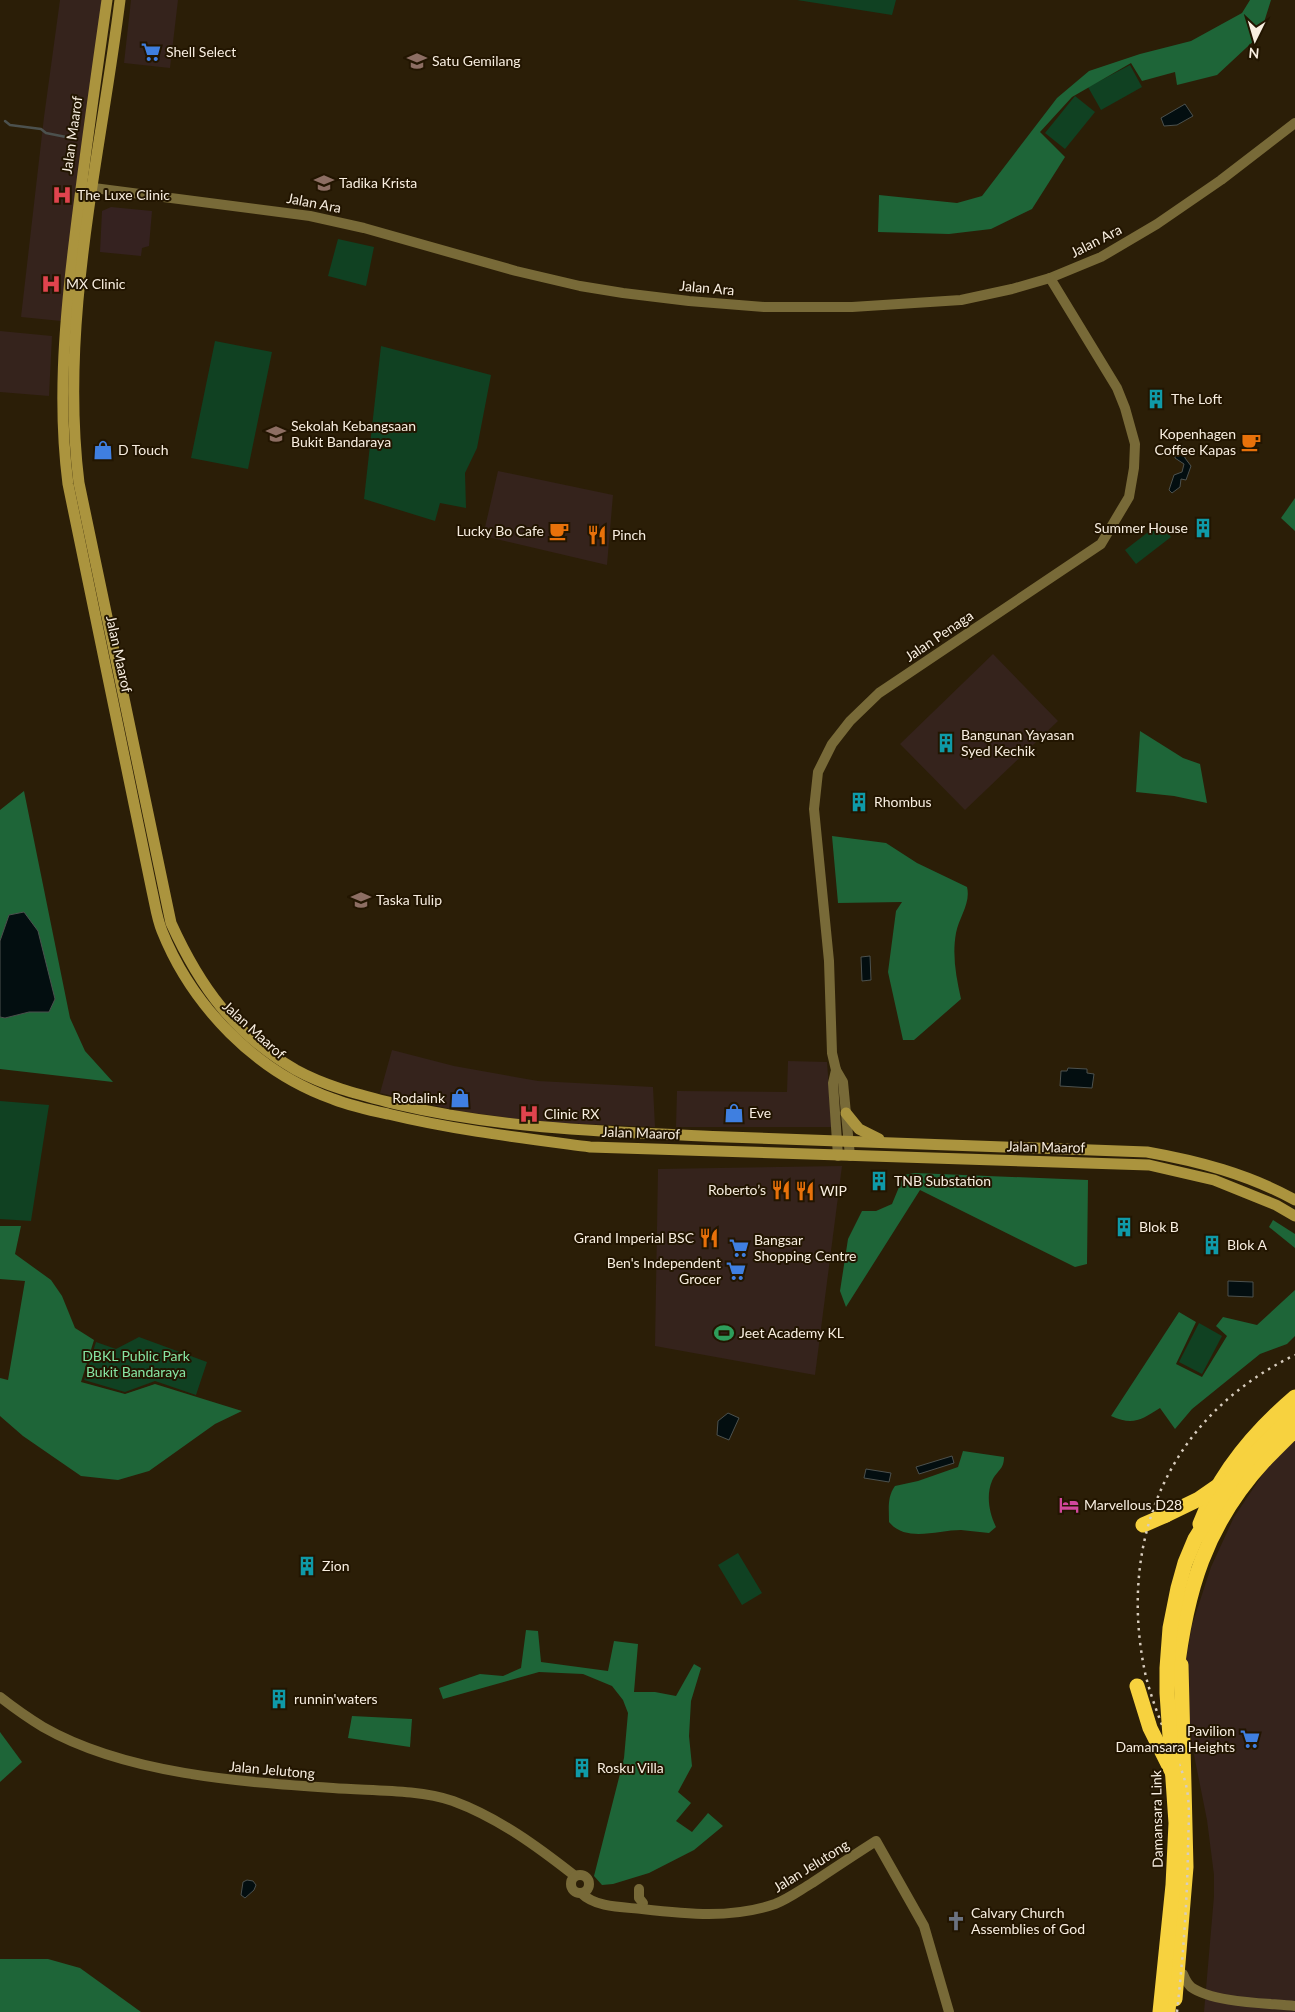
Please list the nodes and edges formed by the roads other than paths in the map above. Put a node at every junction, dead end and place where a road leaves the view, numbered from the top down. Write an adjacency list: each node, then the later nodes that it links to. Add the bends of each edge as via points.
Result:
1 (107, 0): 4 (main road, Jalan Maarof)
2 (120, 0): 4 (main road, Jalan Maarof, via 113,53)
3 (1295, 123): 5 (street, Jalan Ara, via 1157,224 1101,257)
4 (86, 187): 5 (street, Jalan Ara, via 310,216 580,286 689,301 764,307 852,308 961,300); 8 (main road, Jalan Maarof, via 74,390 80,483 171,923 184,953 215,1002 231,1020 277,1058 318,1081 344,1091 426,1111 495,1123 605,1132); 10 (main road, Jalan Maarof, via 69,285 62,390 63,452 161,930 190,984 208,1009 258,1057 292,1081 341,1102 416,1121 590,1147)
5 (1050, 278): 6 (street, Jalan Penaga, via 1126,408 1135,444 1129,497 1101,544 879,693 832,744 818,772 814,809 828,961 832,1053)
6 (836, 1070): 7 (street, Jalan Penaga, via 844,1082); 8 (street, Jalan Penaga, via 833,1083)
7 (846, 1113): 8 (street, Jalan Penaga); 9 (main road, via 865,1133)
8 (843, 1142): 9 (main road, Jalan Maarof); 10 (street); 11 (street)
9 (889, 1142): 12 (main road, Jalan Maarof, via 1146,1152 1218,1167)
10 (838, 1156): 11 (main road, Jalan Maarof)
11 (850, 1156): 13 (main road, Jalan Maarof, via 1149,1165 1214,1180)
12 (1295, 1200)
13 (1295, 1216)
14 (1292, 1405): 15 (highway, Damansara Link); 18 (highway, Damansara Link, bridge)
15 (1272, 1419): 20 (highway, via 1212,1525 1199,1557); 24 (highway, Damansara Link, via 1230,1465 1219,1482 1209,1500 1188,1564 1174,1664)
16 (1295, 1421): 20 (highway, via 1256,1463 1220,1528)
17 (1293, 1432): 23 (highway, bridge, via 1237,1492 1207,1545 1186,1612)
18 (1238, 1470): 19 (highway, bridge, via 1209,1492); 23 (highway, Damansara Link, bridge, via 1195,1539 1178,1588 1168,1648)
19 (1143, 1525)
20 (1192, 1597): 30 (highway, via 1180,1676 1186,1867)
21 (1137, 1686): 24 (highway, via 1150,1728)
22 (0, 1697): 25 (street, Jalan Jelutong, via 44,1727 100,1752 149,1766 213,1778 423,1794 453,1801 494,1820 545,1854)
23 (1170, 1726): 34 (highway, Damansara Link, bridge, via 1176,1823)
24 (1181, 1794): 35 (highway, Damansara Link, via 1180,1875)
25 (573, 1880): 27 (street, via 574,1890); 27 (street, via 584,1876 589,1881 589,1887)
26 (639, 1889): 28 (street)
27 (582, 1893): 28 (street, Jalan Jelutong); 29 (street, Jalan Jelutong, via 607,1905 714,1915)
28 (643, 1903): 29 (street, Jalan Jelutong)
29 (730, 1912): 33 (street, Jalan Jelutong, via 776,1904 876,1841 924,1926)
30 (1180, 1953): 31 (highway); 36 (highway)
31 (1183, 1974): 32 (street, via 1192,1987 1210,1995)
32 (1295, 2006)
33 (949, 2012)
34 (1160, 2012)
35 (1168, 2012)
36 (1174, 2012)

